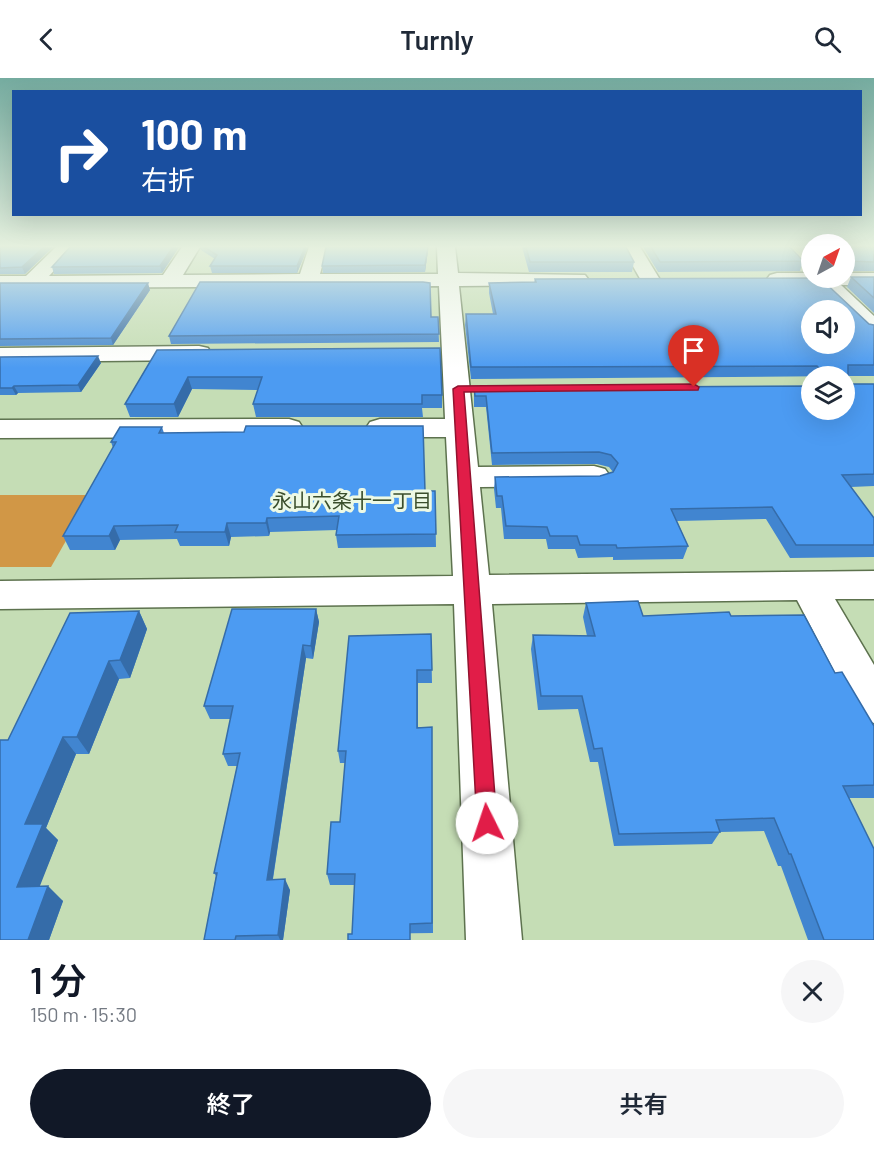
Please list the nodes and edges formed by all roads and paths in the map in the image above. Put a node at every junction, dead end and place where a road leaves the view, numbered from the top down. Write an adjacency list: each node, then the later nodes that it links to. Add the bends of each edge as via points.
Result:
1 (445, 287): 8 (street, via 441,351 470,389)
2 (831, 288): 3 (street)
3 (874, 328)
4 (226, 353): 5 (street)
5 (0, 355)
6 (318, 428): 9 (street)
7 (354, 428): 8 (street)
8 (460, 428): 11 (street)
9 (0, 429)
10 (597, 476): 11 (street)
11 (464, 477): 14 (street)
12 (874, 585): 13 (street)
13 (808, 586): 14 (street); 16 (street)
14 (472, 590): 15 (street); 17 (street)
15 (0, 595)
16 (874, 704)
17 (494, 940)

